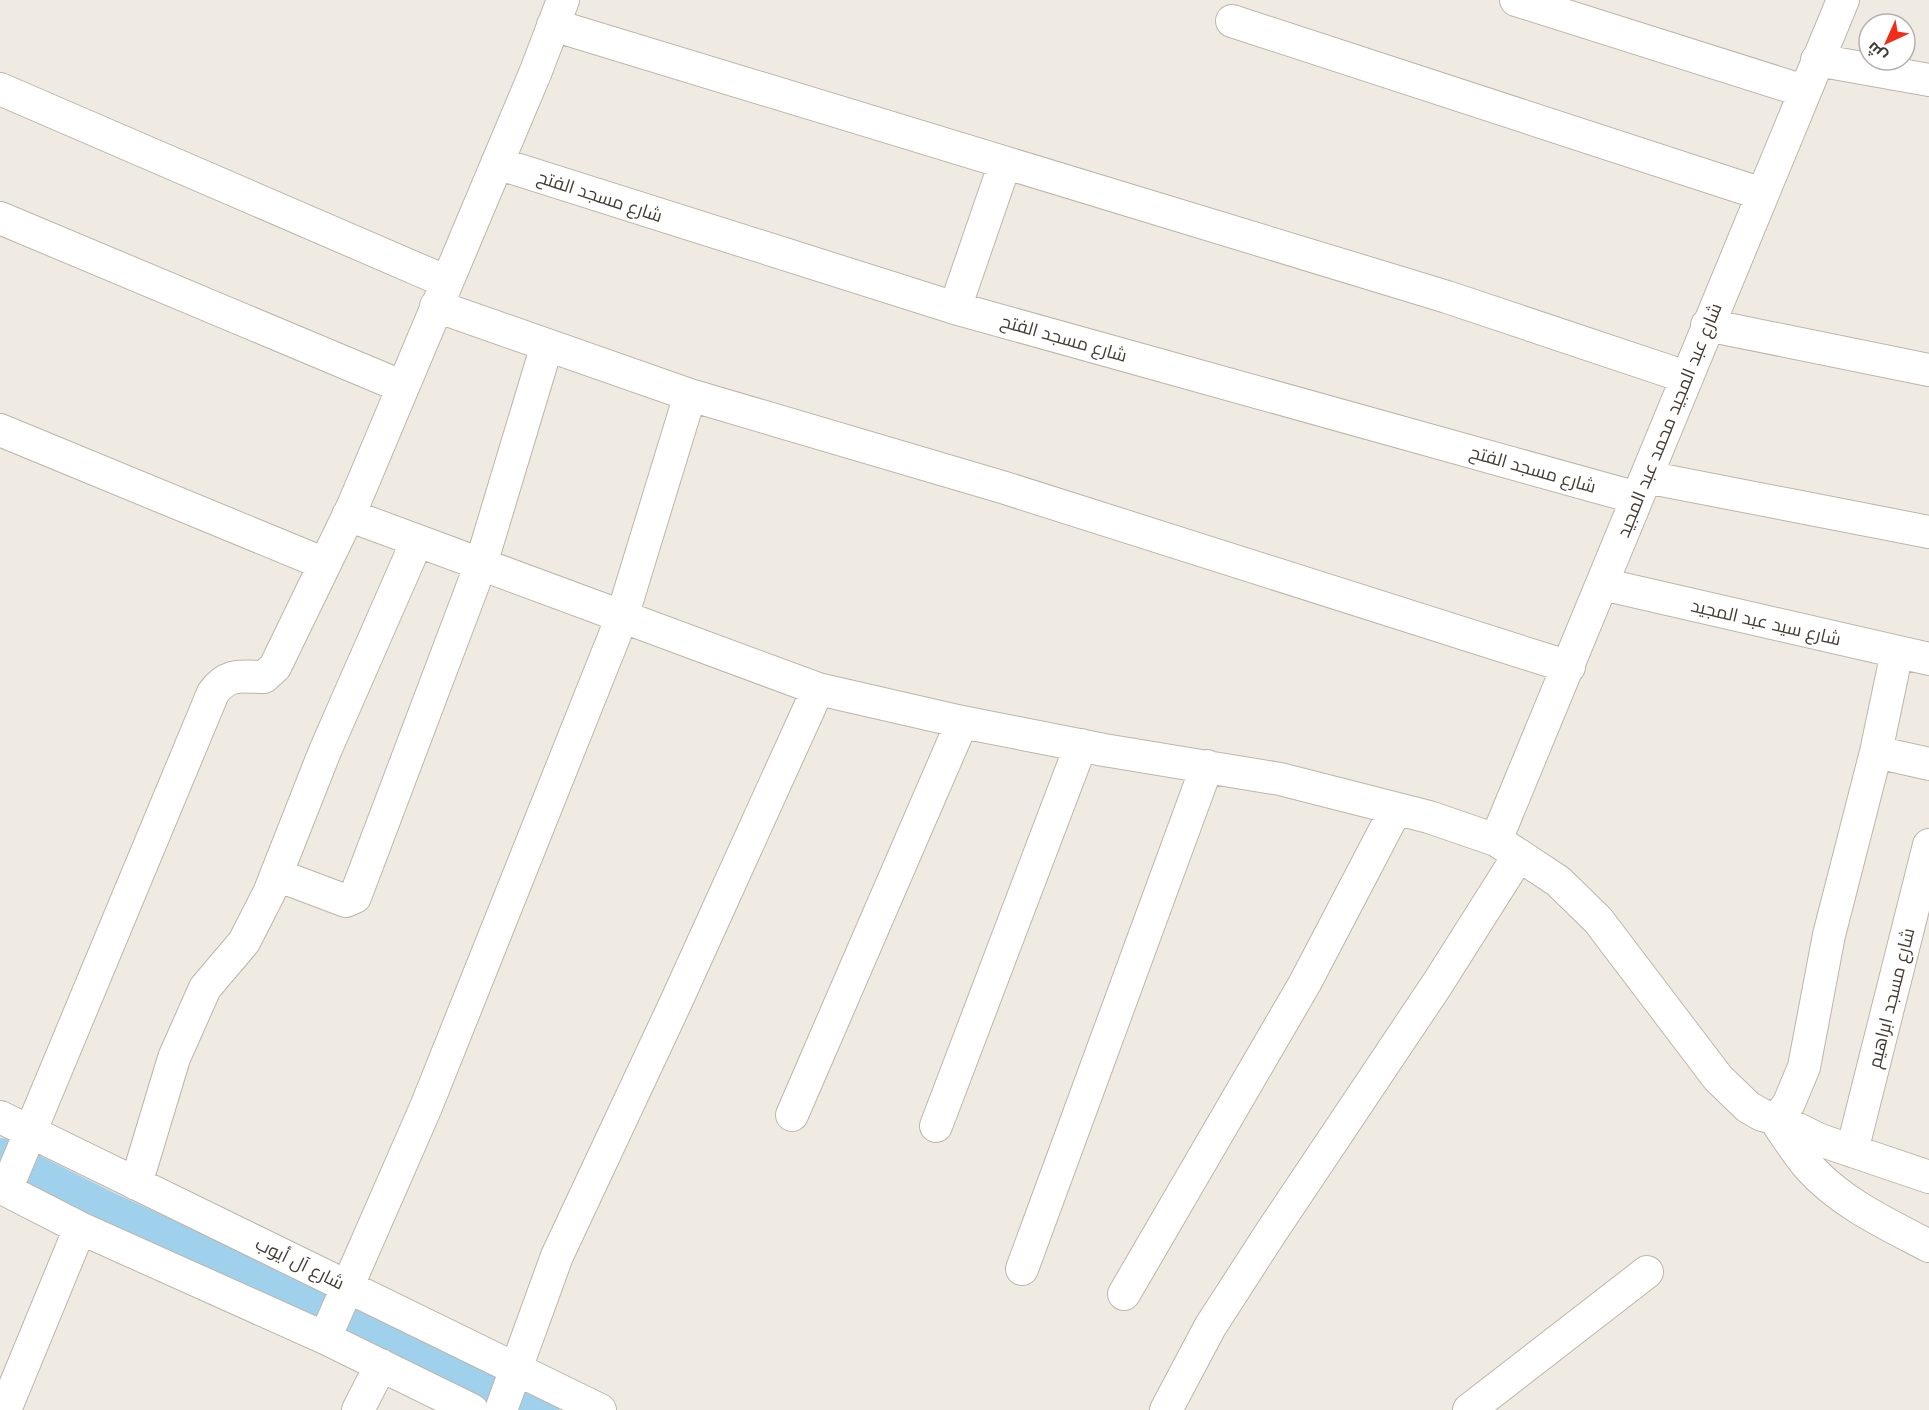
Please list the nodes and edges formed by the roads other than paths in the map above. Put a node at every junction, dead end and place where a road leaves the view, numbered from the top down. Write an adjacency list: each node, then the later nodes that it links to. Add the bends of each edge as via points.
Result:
1 (1516, 0): 8 (street)
2 (1843, 0): 5 (street, شارع عبد المجيد محمد عبد المجيد)
3 (558, 12): 9 (street); 10 (street)
4 (1232, 21): 11 (street)
5 (1817, 60): 6 (street); 8 (street, شارع عبد المجيد محمد عبد المجيد)
6 (1929, 81)
7 (0, 89): 13 (street)
8 (1804, 91): 11 (street, شارع عبد المجيد محمد عبد المجيد)
9 (497, 163): 13 (street); 14 (street, شارع مسجد الفتح)
10 (1005, 163): 14 (street); 18 (street, via 1447,297)
11 (1762, 194): 15 (street, شارع عبد المجيد محمد عبد المجيد)
12 (0, 218): 19 (street)
13 (442, 294): 16 (street); 19 (street)
14 (955, 308): 22 (street, شارع مسجد الفتح)
15 (1707, 326): 17 (street); 18 (street, شارع عبد المجيد محمد عبد المجيد)
16 (547, 345): 20 (street); 27 (street)
17 (1929, 370)
18 (1686, 376): 22 (street, شارع عبد المجيد محمد عبد المجيد)
19 (403, 387): 23 (street)
20 (690, 395): 29 (street); 32 (street, via 1002,487)
21 (0, 430): 26 (street)
22 (1641, 487): 24 (street, شارع مسجد الفتح); 28 (street, شارع عبد المجيد محمد عبد المجيد)
23 (348, 515): 25 (street); 26 (street)
24 (1929, 532)
25 (417, 541): 27 (street); 42 (street, via 325,751)
26 (325, 564): 48 (street, via 275,667 264,677 231,676 213,693)
27 (481, 564): 29 (street); 42 (street, via 355,897 346,901)
28 (1602, 584): 30 (street, شارع سيد عبد المجيد); 32 (street, شارع عبد المجيد محمد عبد المجيد)
29 (622, 617): 33 (street); 56 (street, via 426,1107)
30 (1897, 652): 31 (street, شارع سيد عبد المجيد); 36 (street)
31 (1929, 659)
32 (1569, 667): 41 (street, شارع عبد المجيد محمد عبد المجيد)
33 (818, 689): 34 (street); 58 (street, via 557,1256)
34 (962, 722): 35 (street); 43 (street)
35 (1081, 745): 38 (street); 46 (street)
36 (1876, 752): 37 (street); 45 (street, via 1829,935 1804,1067 1789,1103)
37 (1929, 764)
38 (1207, 766): 39 (street, via 1280,778); 53 (street)
39 (1396, 809): 41 (street, via 1429,817); 55 (street, via 1305,984)
40 (1929, 845): 47 (street, شارع مسجد ابراهيم)
41 (1507, 848): 45 (street, via 1558,881 1598,920 1718,1078 1748,1107); 62 (street, شارع عبد المجيد محمد عبد المجيد, via 1438,983 1210,1327)
42 (277, 875): 50 (street, via 244,942 205,988 174,1058)
43 (792, 1115)
44 (0, 1117): 48 (street, شارع آل أيوب)
45 (1774, 1118): 47 (street); 52 (street, via 1809,1167 1832,1189 1858,1208)
46 (936, 1126)
47 (1852, 1151): 49 (street)
48 (14, 1166): 50 (street, شارع آل أيوب); 51 (street, شارع آل أيوب)
49 (1929, 1177)
50 (136, 1184): 56 (street, شارع آل أيوب)
51 (80, 1228): 56 (street, شارع آل أيوب); 59 (street)
52 (1929, 1246)
53 (1022, 1269)
54 (1647, 1272): 63 (street)
55 (1124, 1294)
56 (337, 1312): 57 (street, شارع آل أيوب); 58 (street, شارع آل أيوب)
57 (381, 1365): 58 (street, شارع آل أيوب); 60 (street)
58 (500, 1397): 61 (street, شارع آل أيوب)
59 (5, 1410)
60 (358, 1410)
61 (600, 1410)
62 (1166, 1410)
63 (1469, 1410)

